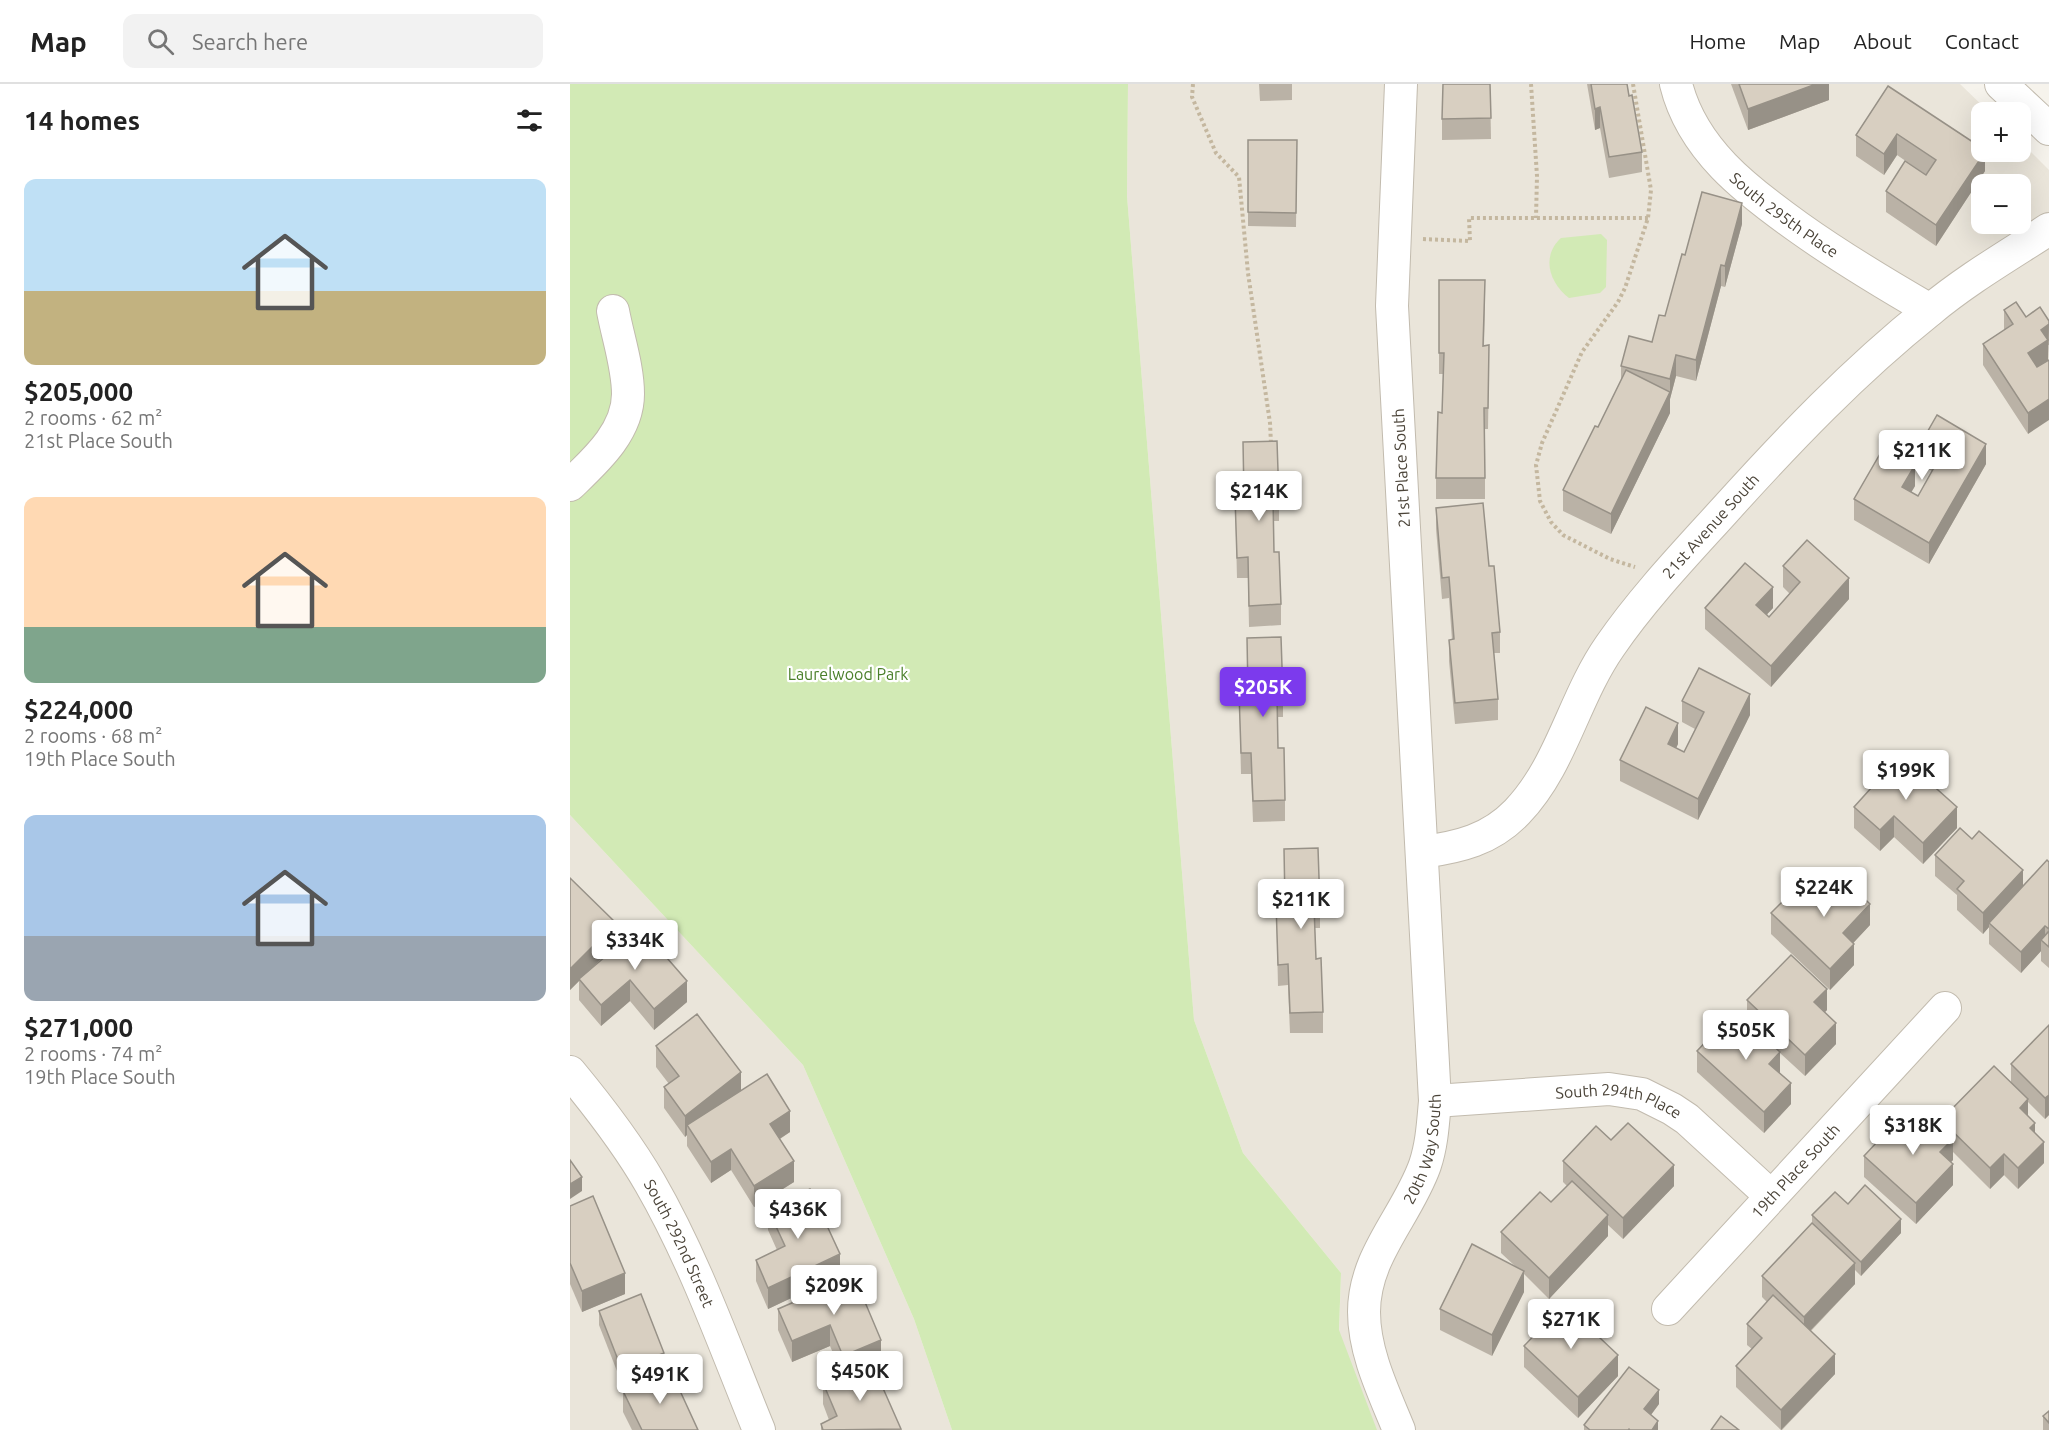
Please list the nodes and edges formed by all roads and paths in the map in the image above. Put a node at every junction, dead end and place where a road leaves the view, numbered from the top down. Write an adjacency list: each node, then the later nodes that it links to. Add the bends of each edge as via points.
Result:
1 (1193, 84): 14 (path, via 1192,97 1216,153 1239,177)
2 (1401, 84): 11 (street, 21st Place South)
3 (1531, 84): 8 (path)
4 (1633, 84): 9 (path, via 1651,190)
5 (1676, 84): 12 (street, South 295th Place, via 1694,128 1732,176 1810,236)
6 (2001, 84): 7 (street)
7 (2049, 129)
8 (1536, 218): 9 (path); 11 (path, via 1469,218 1470,241)
9 (1648, 218): 16 (path, via 1625,288 1582,352 1536,465 1540,501 1563,535 1610,559)
10 (2049, 229): 12 (street, 21st Avenue South)
11 (1396, 237): 17 (street, 21st Place South, via 1392,306)
12 (1930, 310): 17 (street, 21st Avenue South, via 1796,432 1627,622 1587,682 1550,767 1516,813 1489,834 1458,847)
13 (613, 311): 15 (street, via 627,384 625,411 605,449)
14 (1272, 450)
15 (570, 485)
16 (1636, 567)
17 (1423, 852): 20 (street, 20th Way South)
18 (1945, 1008): 21 (street, 19th Place South)
19 (570, 1072): 23 (street, South 292nd Street, via 622,1140 662,1205 698,1280)
20 (1435, 1101): 21 (street, South 294th Place, via 1609,1089 1642,1094 1687,1119); 24 (street, 20th Way South, via 1425,1165 1373,1262 1365,1295 1365,1329 1370,1350)
21 (1771, 1196): 22 (street, 19th Place South)
22 (1668, 1309)
23 (759, 1430)
24 (1400, 1430)

